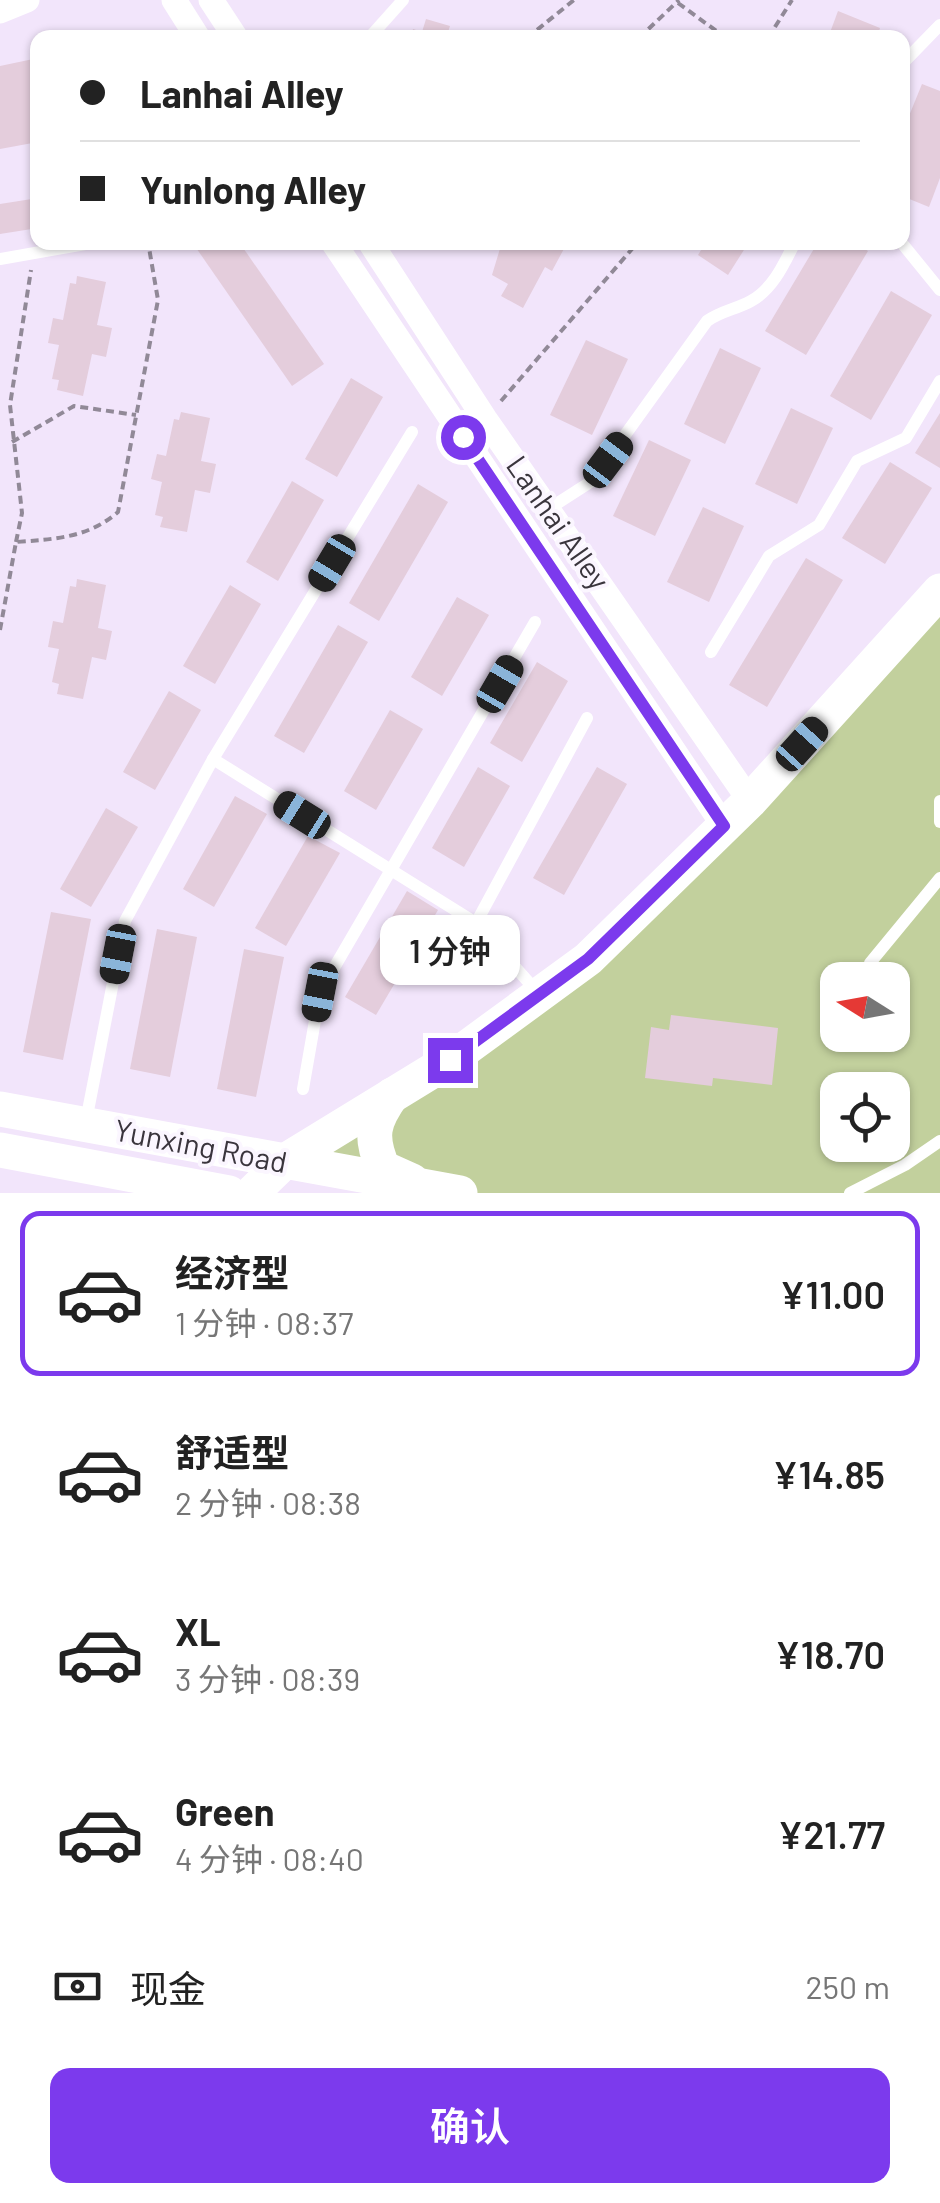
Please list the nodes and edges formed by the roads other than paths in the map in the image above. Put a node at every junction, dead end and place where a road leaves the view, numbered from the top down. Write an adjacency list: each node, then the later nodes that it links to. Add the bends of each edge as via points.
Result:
1 (27, 0): 5 (street)
2 (174, 0): 7 (street)
3 (211, 0): 8 (street)
4 (403, 0): 9 (lane)
5 (0, 11)
6 (940, 25): 10 (lane)
7 (193, 30)
8 (231, 30)
9 (376, 30)
10 (910, 56)
11 (51, 250): 16 (lane)
12 (338, 250): 29 (street, Lanhai Alley)
13 (375, 250): 20 (street, Lanhai Alley)
14 (790, 250): 20 (lane, via 770,286 707,321 592,482)
15 (908, 250): 17 (lane)
16 (0, 259)
17 (940, 290)
18 (940, 380): 23 (lane, via 906,438 857,462 819,525 768,556)
19 (412, 432): 25 (lane)
20 (550, 508): 26 (street, Lanhai Alley)
21 (940, 591): 26 (street)
22 (535, 622): 30 (lane)
23 (712, 652)
24 (587, 718): 32 (lane)
25 (213, 759): 30 (lane); 38 (lane, via 124,920)
26 (750, 801): 29 (street)
27 (940, 801): 28 (lane)
28 (940, 822)
29 (724, 826): 34 (street, via 588,959)
30 (392, 870): 32 (lane); 35 (lane, via 320,992)
31 (940, 878): 33 (lane)
32 (476, 923): 34 (lane)
33 (872, 962)
34 (540, 994): 36 (street)
35 (302, 1089)
36 (392, 1095): 41 (street); 44 (street, via 372,1123 383,1168)
37 (0, 1109): 38 (street, Yunxing Road)
38 (86, 1124): 41 (street, Yunxing Road)
39 (940, 1141): 47 (lane)
40 (0, 1150): 43 (street); 45 (street, Yunxing Road)
41 (285, 1161): 44 (street, Yunxing Road); 46 (street)
42 (0, 1164): 43 (lane)
43 (72, 1185)
44 (443, 1190)
45 (229, 1193)
46 (252, 1193)
47 (850, 1193)

